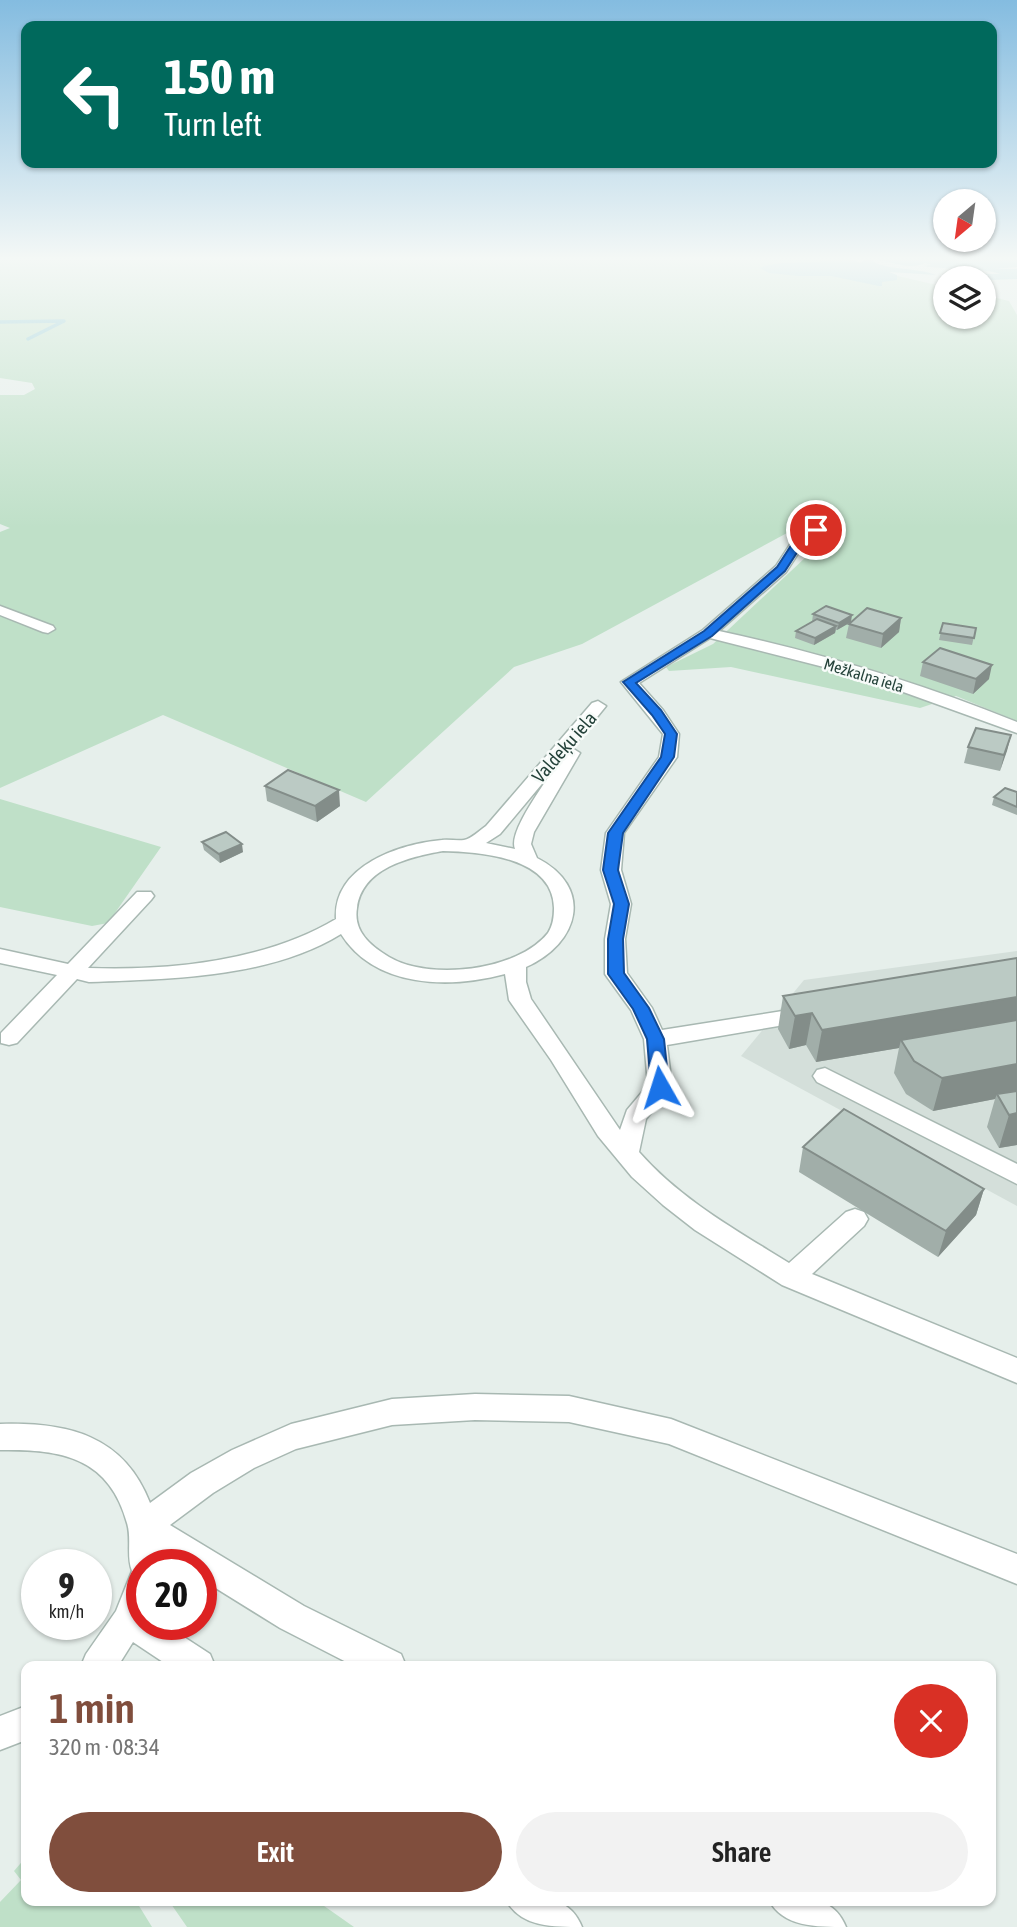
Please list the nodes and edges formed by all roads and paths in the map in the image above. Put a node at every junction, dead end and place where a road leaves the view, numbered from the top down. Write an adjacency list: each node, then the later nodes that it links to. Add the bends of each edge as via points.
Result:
1 (816, 530): 4 (street, via 796,546 781,569)
2 (0, 610): 3 (street)
3 (48, 629)
4 (708, 633): 5 (street, Mežkalna iela, via 834,665); 14 (street, via 629,682 671,734 668,757 615,833 611,870 621,904 616,974 641,1008)
5 (1017, 728)
6 (471, 845): 7 (street); 7 (street, Valdeķu iela, via 493,830 598,706 525,832 522,844); 9 (street, via 415,850 369,871 354,886 346,904)
7 (528, 860): 11 (street, via 559,887 565,903 564,920 555,937)
8 (144, 896): 13 (street)
9 (346, 922): 10 (street, via 272,956 175,972 89,975); 11 (street, via 367,952 407,971 459,977)
10 (0, 956)
11 (516, 965): 16 (street, via 520,1000)
12 (824, 1011): 14 (street)
13 (9, 1038)
14 (655, 1039): 16 (street, via 660,1087 635,1116)
15 (825, 1076): 17 (street)
16 (626, 1153): 19 (street, via 704,1223)
17 (1017, 1175)
18 (855, 1219): 19 (street)
19 (791, 1278): 20 (street)
20 (1017, 1371)
21 (0, 1437): 22 (street, via 40,1436 73,1443 102,1458 130,1487)
22 (144, 1526): 23 (street); 24 (street, via 202,1483 291,1437 392,1412 569,1409 671,1432); 29 (street, via 292,1617)
23 (145, 1549)
24 (1017, 1569)
25 (126, 1624): 27 (street)
26 (159, 1640): 28 (street)
27 (101, 1661)
28 (190, 1661)
29 (379, 1661)
30 (21, 1725): 31 (street)
31 (0, 1733)
32 (534, 1906): 34 (street)
33 (797, 1906): 35 (street)
34 (564, 1927)
35 (827, 1927)

